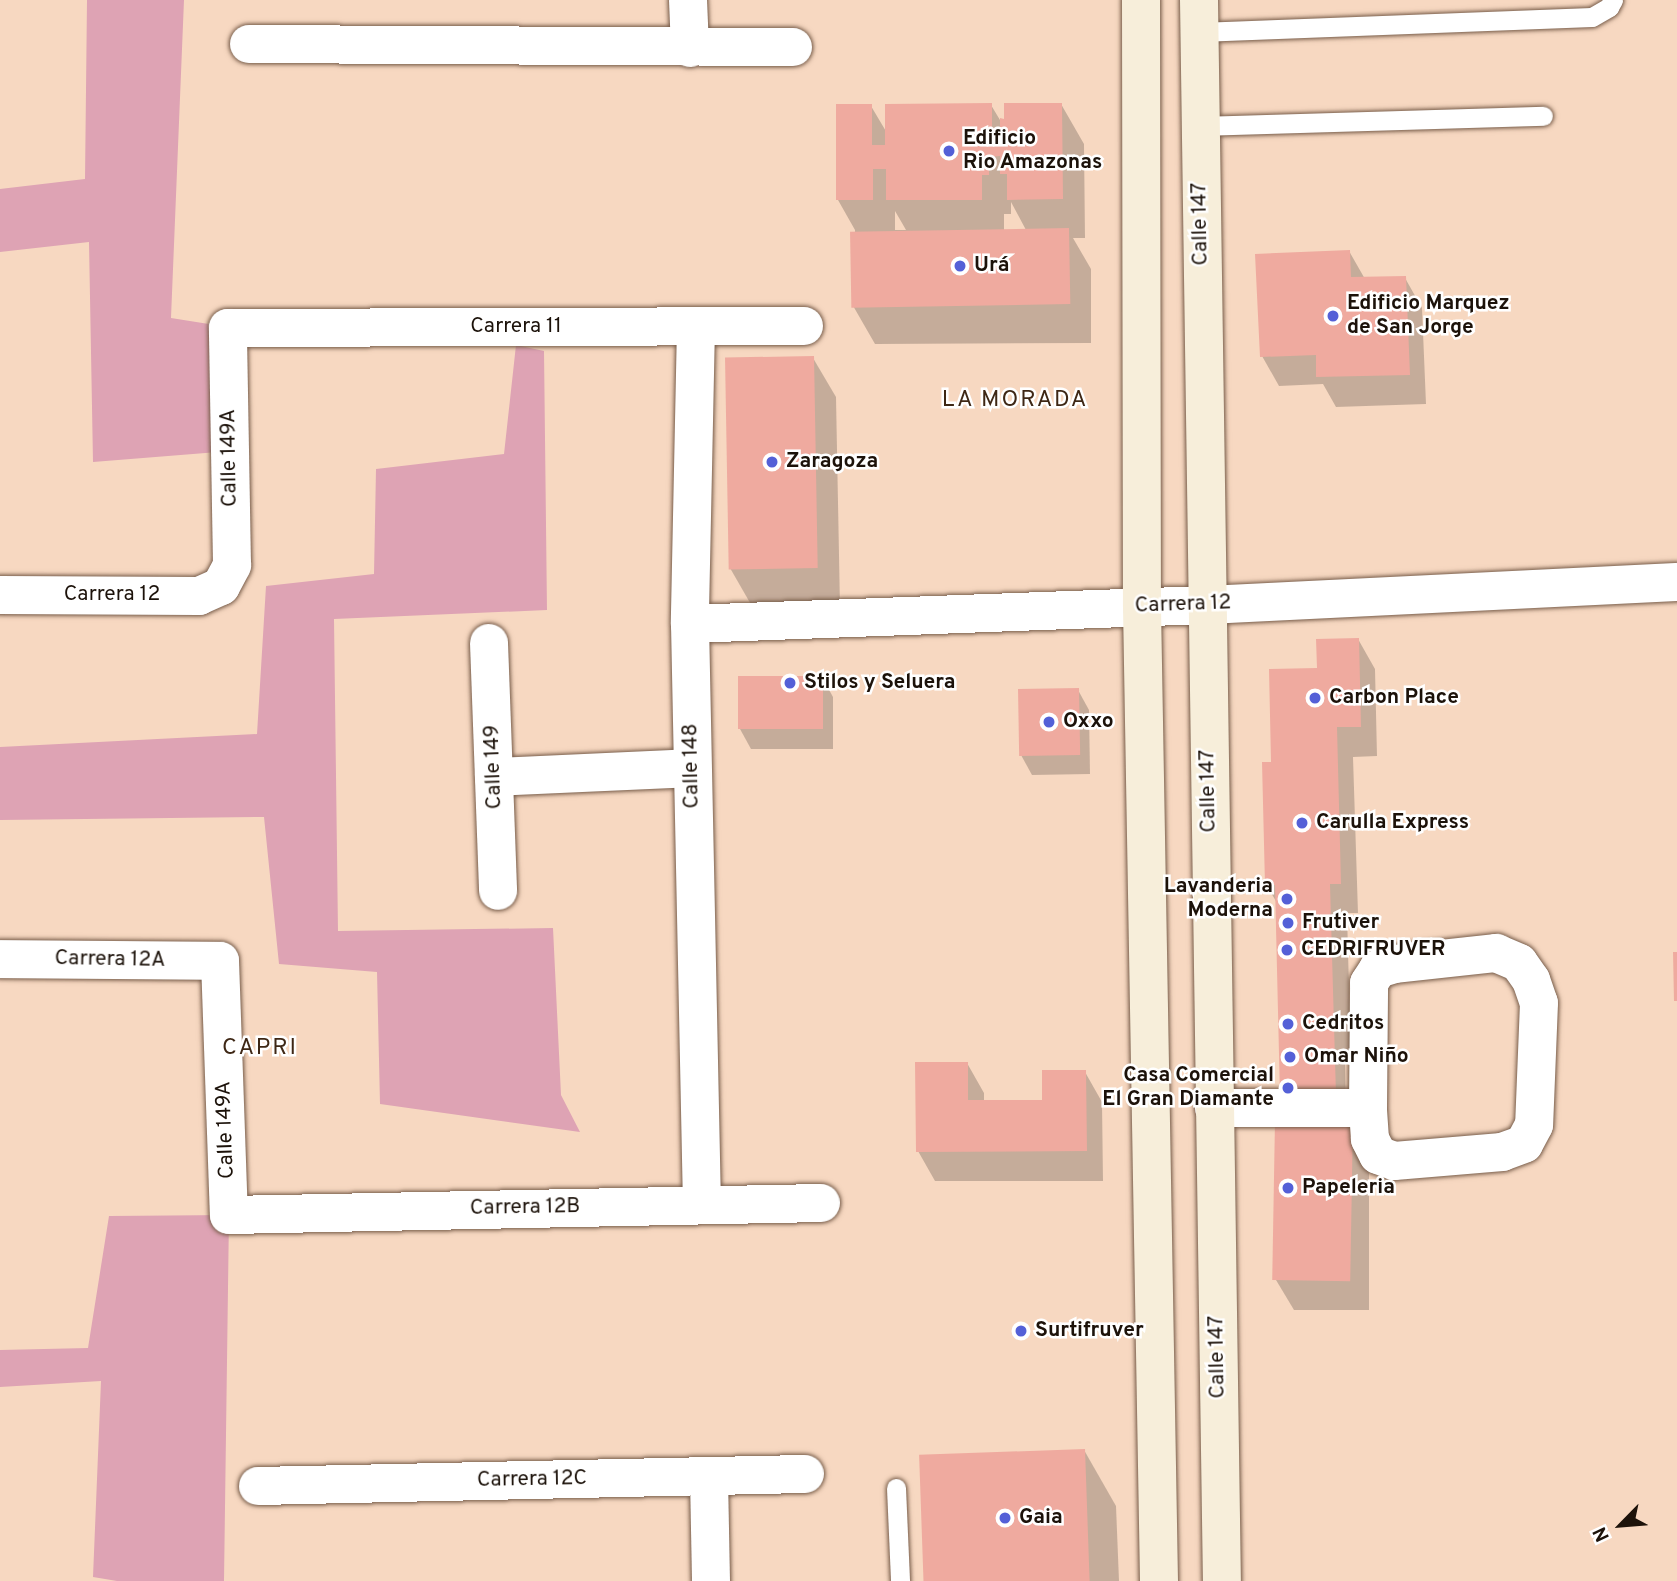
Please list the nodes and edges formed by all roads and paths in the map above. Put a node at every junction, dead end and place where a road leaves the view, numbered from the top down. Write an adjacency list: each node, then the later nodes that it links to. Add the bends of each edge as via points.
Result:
1 (688, 0): 7 (street)
2 (1141, 0): 17 (main road)
3 (1613, 0): 4 (lane, via 1592,17)
4 (1199, 16): 9 (main road, Calle 147)
5 (249, 44): 7 (street)
6 (793, 47): 7 (street)
7 (690, 48)
8 (1543, 116): 9 (lane)
9 (1200, 127): 16 (main road, Calle 147)
10 (696, 326): 11 (street, Carrera 11); 12 (street, Carrera 11); 18 (street, Calle 148)
11 (804, 326)
12 (228, 328): 14 (street, Calle 149A, via 232,565)
13 (1677, 582): 16 (street, Carrera 12)
14 (221, 586): 15 (street, Carrera 12, via 200,596)
15 (0, 595)
16 (1206, 605): 17 (street, Carrera 12); 25 (main road, Calle 147)
17 (1142, 607): 18 (street, Carrera 12); 36 (main road)
18 (690, 624): 20 (street, Calle 148)
19 (489, 643): 21 (street, Calle 149)
20 (692, 768): 21 (street); 28 (street, Calle 148)
21 (494, 777): 22 (street, Calle 149)
22 (498, 891)
23 (0, 959): 24 (street, Carrera 12A)
24 (220, 961): 29 (street, Calle 149A)
25 (1214, 1108): 26 (street); 37 (main road, Calle 147)
26 (1368, 1108): 26 (street, via 1370,1139 1378,1155 1394,1161 1502,1152 1524,1144 1534,1125 1539,1003 1519,962 1496,953 1378,969 1369,983)
27 (821, 1203): 28 (street, Carrera 12B)
28 (702, 1205): 29 (street, Carrera 12B)
29 (229, 1214)
30 (805, 1474): 31 (street, Carrera 12C)
31 (709, 1477): 32 (street, Carrera 12C); 34 (street)
32 (258, 1486)
33 (896, 1488): 35 (lane)
34 (711, 1581)
35 (900, 1581)
36 (1159, 1581)
37 (1222, 1581)

